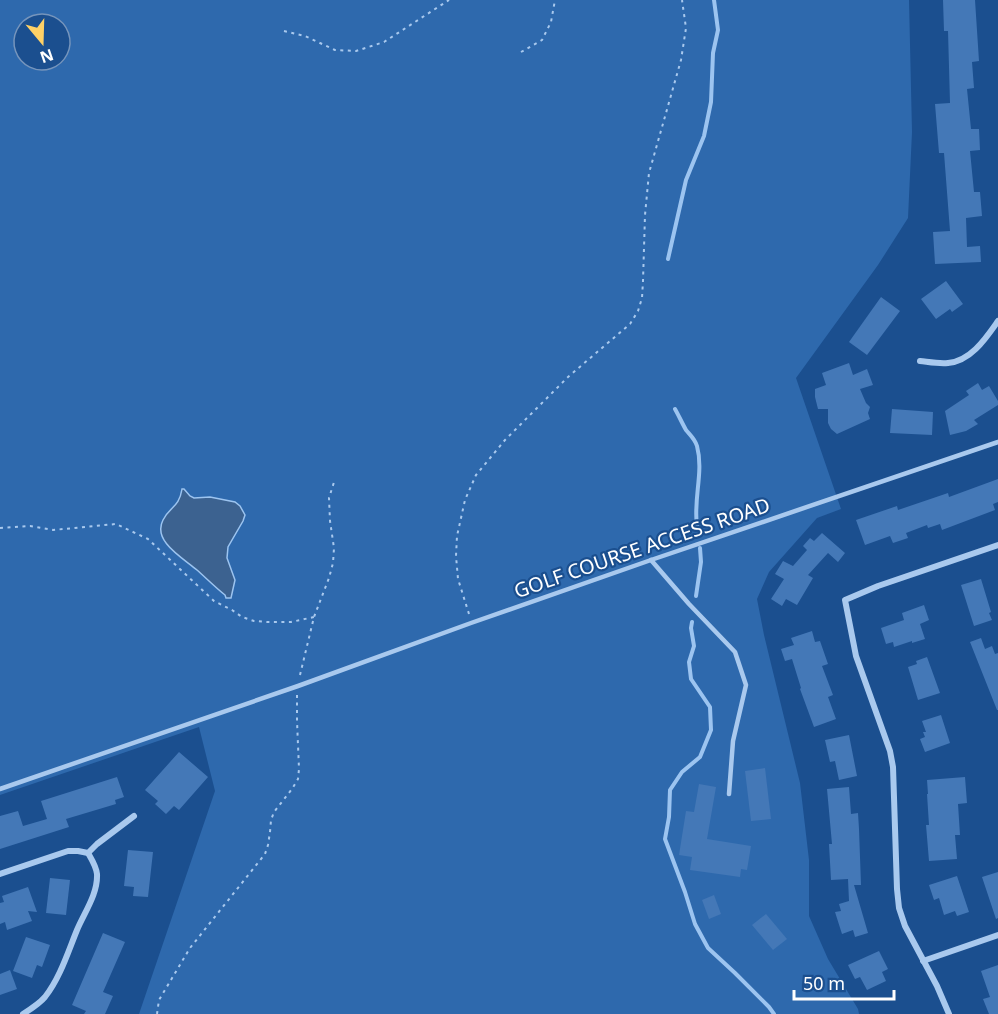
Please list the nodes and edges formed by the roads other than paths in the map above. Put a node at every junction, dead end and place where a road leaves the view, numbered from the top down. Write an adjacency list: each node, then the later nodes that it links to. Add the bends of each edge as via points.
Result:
1 (998, 321): 2 (street, via 968,356 951,363)
2 (920, 361)
3 (998, 442): 5 (lane, GOLF COURSE ACCESS ROAD)
4 (998, 545): 12 (street, via 845,600 856,656 890,751 899,908)
5 (651, 560): 6 (lane, GOLF COURSE ACCESS ROAD); 7 (lane, via 735,652 746,684 733,741)
6 (0, 789)
7 (729, 794)
8 (134, 816): 9 (street)
9 (88, 853): 10 (street, via 68,851); 13 (street, via 95,864 96,887 54,984)
10 (0, 874)
11 (998, 935): 12 (street)
12 (923, 961): 14 (street)
13 (24, 1014)
14 (949, 1014)

